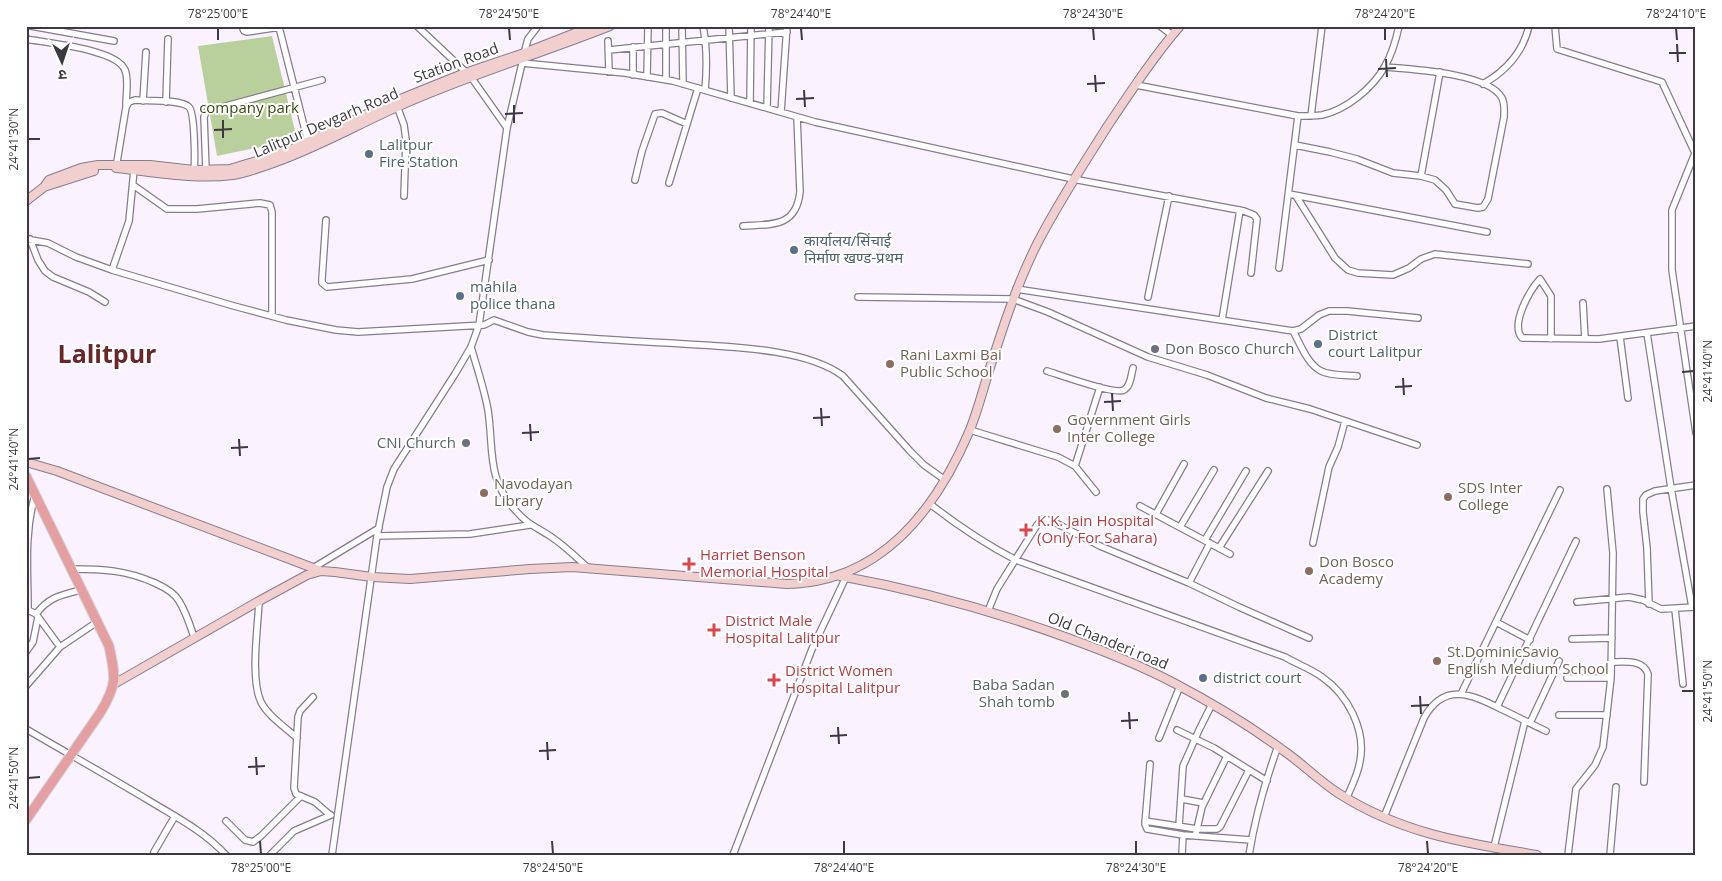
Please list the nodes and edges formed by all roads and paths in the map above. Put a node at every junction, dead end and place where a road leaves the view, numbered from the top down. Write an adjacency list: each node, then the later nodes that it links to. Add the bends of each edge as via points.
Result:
1 (31, 26): 29 (street)
2 (242, 26): 18 (street, via 247,32)
3 (416, 26): 41 (street)
4 (538, 26): 37 (street, via 528,39)
5 (593, 26): 37 (street)
6 (610, 26): 37 (street, Lalitpur Devgarh Road)
7 (666, 26): 32 (street)
8 (682, 26): 31 (street)
9 (703, 26): 28 (street)
10 (729, 26): 25 (street)
11 (751, 26): 23 (street)
12 (769, 26): 22 (street)
13 (1160, 26): 24 (street)
14 (1180, 26): 24 (street)
15 (1322, 26): 61 (street)
16 (1399, 26): 38 (street)
17 (1529, 26): 47 (street, via 1512,62)
18 (281, 27): 49 (street)
19 (648, 27): 33 (street)
20 (1555, 28): 102 (street, via 1557,48 1662,82 1695,153 1672,210 1672,270)
21 (787, 29): 22 (street); 59 (street)
22 (769, 34): 23 (street); 58 (street)
23 (752, 35): 25 (street); 55 (street)
24 (1172, 35): 48 (street)
25 (729, 37): 28 (street); 52 (street)
26 (26, 39): 57 (street, via 114,58 122,64 127,78)
27 (168, 39): 54 (street)
28 (705, 40): 31 (street); 51 (street)
29 (114, 41)
30 (608, 42): 35 (street)
31 (682, 42): 32 (street); 46 (street)
32 (666, 44): 33 (street); 45 (street)
33 (648, 46): 34 (street); 43 (street)
34 (633, 47): 35 (street); 42 (street)
35 (609, 50): 39 (street)
36 (146, 52): 53 (street)
37 (523, 58): 39 (street); 41 (street, Lalitpur Devgarh Road); 64 (street)
38 (1385, 67): 40 (street); 61 (street, via 1371,85 1350,102 1336,110)
39 (610, 72): 42 (street)
40 (1440, 72): 47 (street); 71 (street)
41 (468, 75): 56 (street, Lalitpur Devgarh Road); 64 (street); 65 (street, Station Road, via 388,104)
42 (633, 75): 43 (street)
43 (647, 77): 45 (street)
44 (322, 80): 49 (street)
45 (666, 80): 46 (street)
46 (683, 84): 50 (street)
47 (1483, 84): 71 (street, via 1498,93 1504,110 1486,204 1478,208 1458,205 1441,184)
48 (1136, 85): 60 (street); 72 (street)
49 (294, 88): 65 (street); 69 (street, via 206,112)
50 (698, 88): 51 (street); 63 (street)
51 (705, 90): 52 (street)
52 (731, 98): 55 (street)
53 (143, 101): 54 (street); 57 (street, via 129,102)
54 (166, 102): 70 (street, via 180,102 191,110)
55 (750, 103): 58 (street)
56 (397, 106): 70 (street, Lalitpur Devgarh Road, via 264,166 234,174); 77 (street, via 406,140)
57 (126, 107): 67 (street)
58 (767, 108): 59 (street)
59 (780, 112): 62 (street)
60 (1298, 116): 61 (street); 66 (street)
61 (1311, 116)
62 (797, 117): 72 (street); 83 (street, via 800,192 796,211 776,223)
63 (687, 124): 73 (street, via 662,113 655,114); 74 (street)
64 (507, 128): 86 (street)
65 (308, 142): 69 (street, Station Road, via 243,165)
66 (1295, 145): 71 (street, via 1339,154 1393,172); 76 (street)
67 (116, 166): 68 (street, Lalitpur Devgarh Road); 70 (street, Station Road, via 150,165); 80 (street, Lalitpur Devgarh Road, via 44,187)
68 (134, 170): 70 (street, Lalitpur Devgarh Road); 75 (street)
69 (206, 170): 70 (street, Station Road)
70 (194, 174)
71 (1420, 176)
72 (1073, 179): 78 (street); 91 (street)
73 (634, 180)
74 (669, 183)
75 (133, 185): 89 (street, via 129,221); 97 (street, via 167,209 270,205)
76 (1288, 194): 79 (street); 88 (street)
77 (404, 196)
78 (1169, 196): 81 (street); 93 (street)
79 (1296, 196): 84 (street); 87 (street, via 1335,258 1353,272 1393,275 1435,254)
80 (26, 201)
81 (1240, 210): 90 (street, via 1257,219); 99 (street)
82 (326, 220): 86 (street, via 322,279 327,288 412,279)
83 (743, 226)
84 (1487, 232)
85 (28, 239): 89 (street, via 48,243); 95 (street, via 45,271)
86 (489, 260): 100 (street)
87 (1528, 264)
88 (1279, 268)
89 (112, 270): 97 (street)
90 (1251, 273)
91 (1016, 289): 94 (street); 99 (street)
92 (858, 297): 94 (street)
93 (1148, 297)
94 (1013, 299): 114 (street, via 1148,357 1266,398); 115 (street)
95 (105, 302)
96 (1583, 303): 106 (street)
97 (272, 316): 100 (street, via 358,332)
98 (1418, 318): 103 (street, via 1329,311)
99 (1222, 320): 103 (street)
100 (478, 325): 108 (street); 125 (street, via 494,320 544,335 769,352 834,368)
101 (1696, 326): 102 (street)
102 (1680, 328): 104 (street); 116 (street)
103 (1293, 331): 111 (street, via 1308,358 1321,371)
104 (1647, 333): 105 (street); 127 (street)
105 (1620, 337): 106 (street); 113 (street)
106 (1585, 339): 107 (street)
107 (1551, 340): 107 (street, via 1526,339 1518,331 1524,304 1540,279 1550,296)
108 (471, 347): 135 (street, via 484,388 495,478 504,496); 137 (street, via 394,469)
109 (1133, 368): 112 (street, via 1130,382 1124,390)
110 (1047, 371): 112 (street)
111 (1357, 376)
112 (1100, 387): 120 (street)
113 (1628, 398)
114 (1345, 421): 117 (street); 141 (street, via 1329,467)
115 (970, 430): 120 (street, via 1058,457); 125 (street)
116 (1696, 433)
117 (1417, 445)
118 (26, 462): 145 (street)
119 (1184, 464): 134 (street)
120 (1075, 466): 130 (street)
121 (1214, 470): 136 (street)
122 (1246, 470): 140 (street)
123 (1268, 471): 142 (street)
124 (26, 476): 131 (main road)
125 (942, 484): 132 (street)
126 (1696, 485): 127 (street)
127 (1671, 488): 156 (street, via 1650,493 1643,499); 157 (street)
128 (1607, 489): 153 (street, via 1612,531)
129 (1560, 490): 163 (street)
130 (1096, 492)
131 (35, 494): 147 (main road); 158 (street, via 28,527)
132 (930, 504): 144 (street, via 988,545); 149 (street, via 911,528 886,550)
133 (1140, 506): 134 (street)
134 (1156, 514): 136 (street)
135 (530, 525): 138 (street, via 470,534); 146 (street, via 566,548)
136 (1180, 527): 140 (street)
137 (379, 528): 138 (street); 145 (street)
138 (377, 536): 150 (street)
139 (1576, 541): 168 (street)
140 (1208, 542): 142 (street); 151 (street)
141 (1313, 543)
142 (1219, 548): 143 (street)
143 (1230, 554)
144 (1016, 560): 151 (street, via 1040,521 1047,519 1100,546); 160 (street, via 997,589); 200 (street, via 1285,657 1322,677 1348,706 1360,734 1360,762)
145 (313, 568): 148 (street)
146 (588, 568): 149 (street, via 787,584); 150 (street, via 530,569 410,579)
147 (72, 569): 152 (main road); 164 (street, via 122,571 164,587 179,600)
148 (321, 571): 150 (street); 154 (street)
149 (843, 577): 160 (street, Old Chanderi road, via 918,592); 221 (street)
150 (372, 578): 204 (street)
151 (1189, 583): 165 (street)
152 (81, 590): 161 (street, via 45,603); 162 (main road)
153 (1613, 598): 155 (street); 156 (street, via 1638,598); 166 (street)
154 (259, 600): 164 (street); 189 (street, via 256,662 259,694 269,712)
155 (1577, 602)
156 (1650, 604): 159 (street, via 1660,610)
157 (1694, 607): 159 (street)
158 (27, 609): 161 (street)
159 (1675, 609): 176 (street)
160 (988, 611): 178 (street, Old Chanderi road, via 1128,661)
161 (37, 615): 169 (street); 170 (street, via 33,642)
162 (97, 622): 169 (street); 175 (main road, via 109,646)
163 (1496, 622): 168 (street); 179 (street)
164 (194, 637): 175 (street)
165 (1309, 638)
166 (1612, 638): 167 (street); 172 (street)
167 (1572, 639)
168 (1530, 640): 182 (street)
169 (60, 647): 177 (street)
170 (26, 652)
171 (1559, 661): 185 (street)
172 (1611, 662): 174 (street); 198 (street, via 1636,663 1646,668 1648,674)
173 (1567, 678): 174 (street)
174 (1611, 678): 184 (street)
175 (114, 684): 193 (main road, via 100,713)
176 (1683, 684)
177 (26, 686)
178 (1180, 686): 181 (street, Old Chanderi road); 190 (street)
179 (1461, 694): 182 (street); 207 (street, via 1437,700 1430,708)
180 (313, 696): 189 (street, via 298,716)
181 (1212, 704): 191 (street); 192 (street, Old Chanderi road)
182 (1497, 707): 185 (street)
183 (1559, 715): 184 (street)
184 (1607, 715): 225 (street, via 1600,756 1576,789)
185 (1527, 722): 188 (street); 216 (street)
186 (26, 729): 193 (street)
187 (1177, 730): 191 (street)
188 (1546, 731)
189 (297, 738): 201 (street, via 294,788)
190 (1159, 738)
191 (1195, 739): 194 (street); 202 (street, via 1184,766)
192 (1278, 746): 197 (street); 200 (street, Old Chanderi road)
193 (71, 754): 206 (street); 208 (main road)
194 (1227, 756): 196 (street); 203 (street)
195 (1150, 764): 210 (street)
196 (1249, 770): 197 (street); 212 (street, via 1219,828)
197 (1266, 781): 215 (street)
198 (1644, 782)
199 (1616, 787): 226 (street)
200 (1342, 795): 207 (street, Old Chanderi road)
201 (301, 796): 205 (street); 209 (street, via 253,842 246,840)
202 (1182, 799): 203 (street); 211 (street)
203 (1203, 803): 212 (street)
204 (338, 812): 205 (street); 220 (street)
205 (330, 815): 219 (street, via 294,830)
206 (175, 816): 217 (street); 218 (street, via 214,842)
207 (1384, 817): 216 (street, Old Chanderi road, via 1427,834)
208 (26, 820)
209 (226, 821)
210 (1145, 821): 211 (street); 213 (street, via 1149,830)
211 (1179, 826): 212 (street)
212 (1197, 829): 214 (street)
213 (1183, 836): 214 (street); 222 (street)
214 (1196, 836): 215 (street)
215 (1251, 840): 223 (street)
216 (1494, 848): 224 (street, Old Chanderi road)
217 (154, 852)
218 (226, 855)
219 (270, 855)
220 (332, 855)
221 (733, 855)
222 (1182, 855)
223 (1249, 855)
224 (1538, 855)
225 (1568, 855)
226 (1610, 855)

